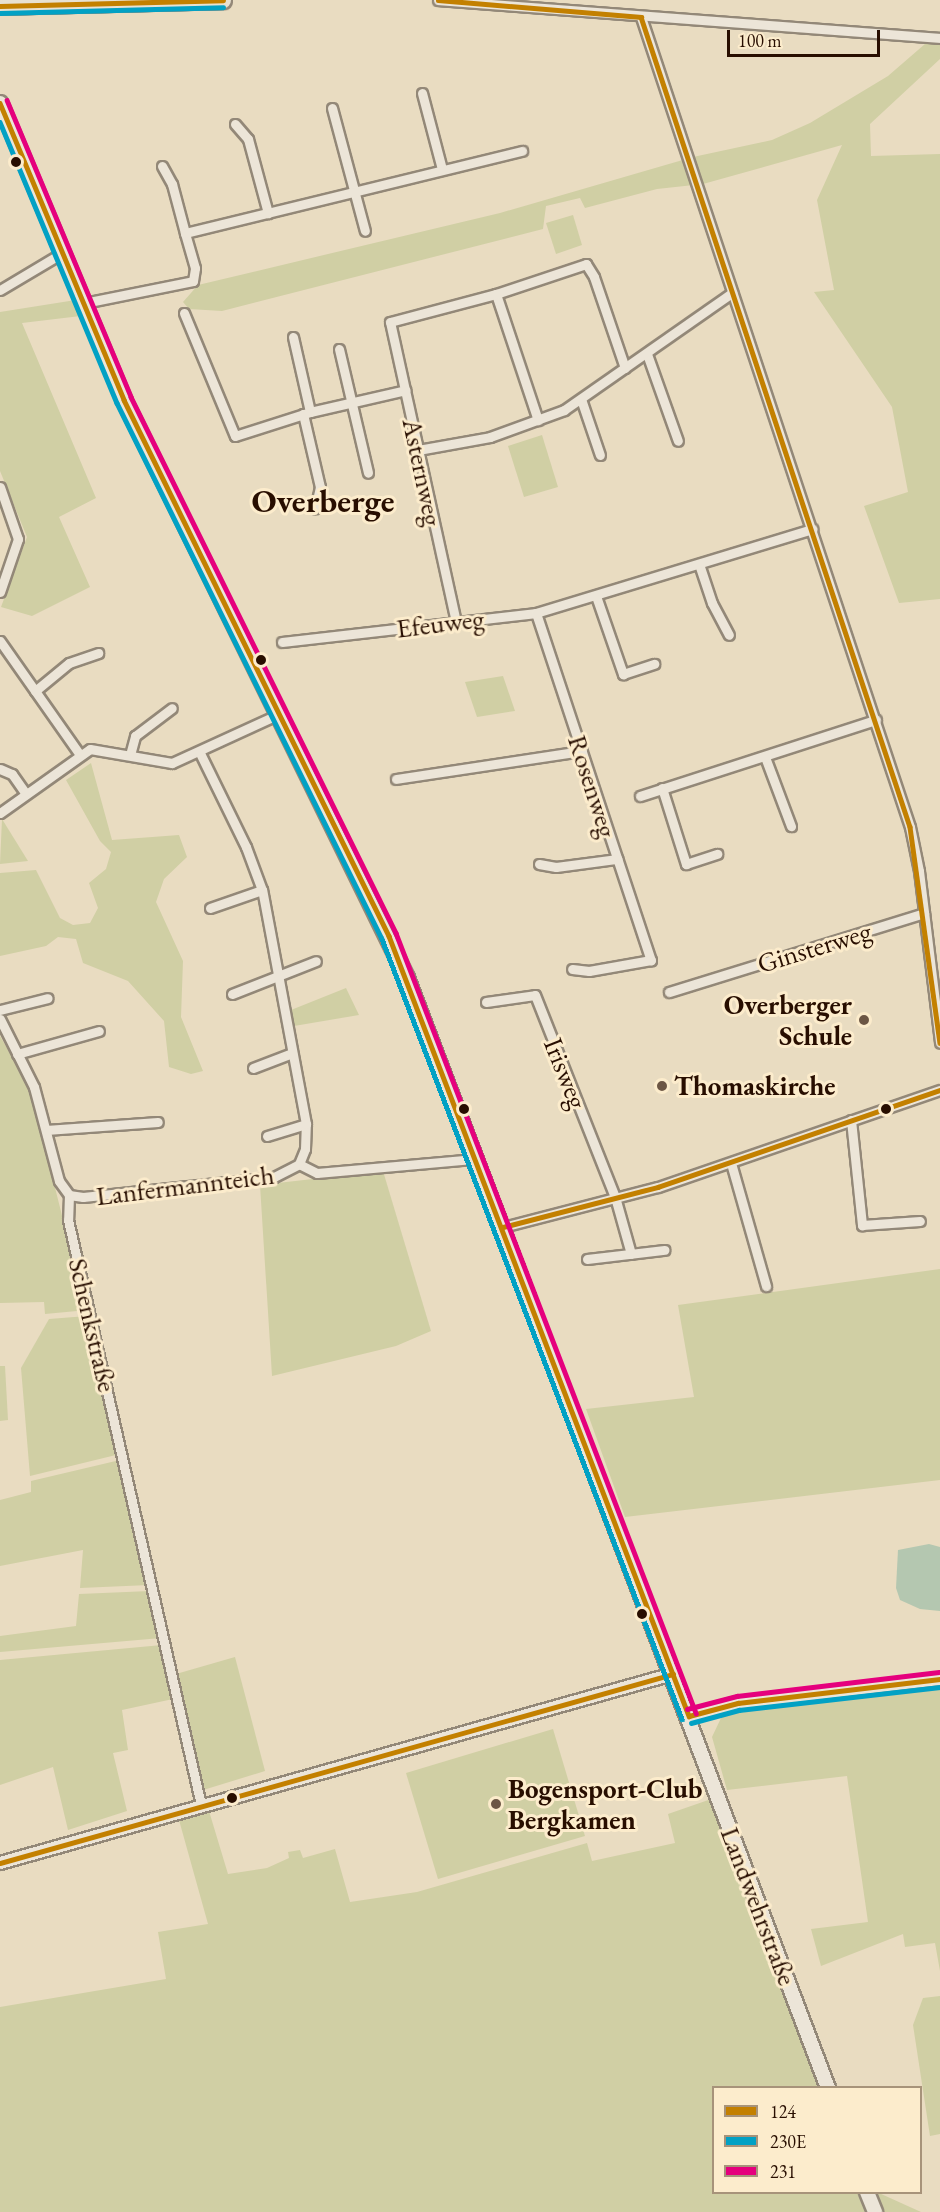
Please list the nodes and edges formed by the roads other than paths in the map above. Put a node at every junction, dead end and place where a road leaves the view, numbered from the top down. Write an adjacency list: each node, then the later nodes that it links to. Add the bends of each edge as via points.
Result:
1 (223, 0): 3 (main road)
2 (438, 0): 5 (street)
3 (197, 1): 4 (main road)
4 (3, 7)
5 (641, 17): 6 (street, via 665,15); 20 (street)
6 (940, 38)
7 (422, 93): 13 (street)
8 (0, 103): 18 (main road, Landwehrstraße)
9 (332, 108): 14 (street)
10 (235, 124): 15 (street, via 248,139)
11 (522, 151): 13 (street)
12 (162, 166): 17 (street, via 172,184)
13 (442, 169): 14 (street)
14 (355, 192): 15 (street); 16 (street)
15 (268, 213): 17 (street)
16 (365, 231)
17 (185, 233): 22 (street, via 195,268 193,281)
18 (62, 253): 19 (street); 22 (main road, Landwehrstraße)
19 (0, 290)
20 (732, 293): 26 (street); 39 (street)
21 (496, 294): 27 (street, via 586,264); 28 (street, Asternweg, via 390,322); 32 (street)
22 (84, 303): 53 (main road, Landwehrstraße, via 124,400)
23 (184, 313): 31 (street, via 235,436)
24 (293, 337): 31 (street)
25 (339, 349): 30 (street)
26 (647, 354): 27 (street); 33 (street)
27 (625, 368): 29 (street)
28 (406, 390): 30 (street); 34 (street, Asternweg)
29 (581, 399): 32 (street); 35 (street)
30 (350, 403): 31 (street); 36 (street)
31 (306, 413): 38 (street, via 320,487)
32 (538, 420): 34 (street, via 490,437)
33 (678, 441)
34 (418, 450): 44 (street, Asternweg)
35 (600, 455)
36 (368, 473)
37 (0, 487): 41 (street, via 18,540)
38 (315, 508)
39 (813, 529): 40 (street, Efeuweg); 54 (street)
40 (699, 564): 42 (street, Efeuweg); 45 (street, via 712,603)
41 (0, 592)
42 (596, 596): 43 (street, Efeuweg); 50 (street, via 623,674)
43 (536, 612): 44 (street, Efeuweg); 55 (street, Rosenweg)
44 (456, 621): 47 (street, Efeuweg)
45 (729, 635)
46 (0, 642): 49 (street)
47 (282, 642)
48 (98, 653): 51 (street, via 69,663)
49 (4, 658): 51 (street)
50 (654, 664)
51 (35, 691): 57 (street)
52 (172, 708): 58 (street, via 135,736)
53 (277, 715): 56 (street); 93 (main road, Landwehrstraße, via 389,936)
54 (876, 720): 59 (street); 72 (street, via 910,827)
55 (582, 751): 61 (street); 68 (street, Rosenweg)
56 (200, 753): 58 (street, via 172,764); 70 (street, Lanfermannteich)
57 (80, 755): 58 (street, via 90,749); 63 (street)
58 (130, 755)
59 (765, 757): 62 (street); 66 (street)
60 (0, 769): 63 (street, via 12,774)
61 (396, 778)
62 (662, 788): 64 (street); 67 (street, via 687,864)
63 (26, 794): 65 (street)
64 (640, 796)
65 (0, 813)
66 (791, 826)
67 (717, 854)
68 (617, 860): 69 (street, via 556,867); 74 (street, Rosenweg, via 651,960 589,971)
69 (539, 864)
70 (262, 890): 71 (street); 75 (street, Lanfermannteich)
71 (210, 908)
72 (924, 913): 76 (street, Ginsterweg); 83 (street)
73 (316, 962): 75 (street)
74 (572, 969)
75 (278, 976): 77 (street); 84 (street, Lanfermannteich)
76 (669, 992)
77 (232, 994)
78 (48, 998): 80 (street)
79 (486, 1002): 97 (street, Irisweg, via 535,995)
80 (0, 1010)
81 (0, 1019): 85 (street, Schenkstraße)
82 (99, 1031): 85 (street)
83 (940, 1043)
84 (292, 1053): 86 (street); 90 (street, Lanfermannteich)
85 (17, 1054): 91 (street, Schenkstraße, via 34,1087)
86 (253, 1068)
87 (940, 1090): 88 (street)
88 (851, 1120): 94 (street); 98 (street, via 862,1225)
89 (158, 1122): 91 (street)
90 (306, 1124): 92 (street, Lanfermannteich); 95 (street, Lanfermannteich, via 305,1149)
91 (46, 1130): 96 (street, Schenkstraße, via 58,1181)
92 (267, 1136)
93 (475, 1159): 95 (street, Lanfermannteich, via 317,1173); 99 (main road, Landwehrstraße)
94 (731, 1163): 97 (street); 103 (street)
95 (299, 1164): 96 (street, Lanfermannteich, via 274,1177 83,1197)
96 (69, 1195): 107 (street, Schenkstraße, via 68,1220)
97 (615, 1197): 99 (street); 101 (street)
98 (920, 1221)
99 (503, 1227): 104 (main road, Landwehrstraße)
100 (664, 1250): 101 (street)
101 (631, 1254): 102 (street)
102 (587, 1259)
103 (766, 1286)
104 (673, 1674): 106 (main road, Landwehrstraße); 107 (street)
105 (940, 1679): 106 (street, via 738,1703)
106 (689, 1716): 109 (main road, Landwehrstraße)
107 (201, 1805): 108 (street)
108 (0, 1863)
109 (827, 2086)
110 (867, 2194): 111 (main road)
111 (875, 2212)

